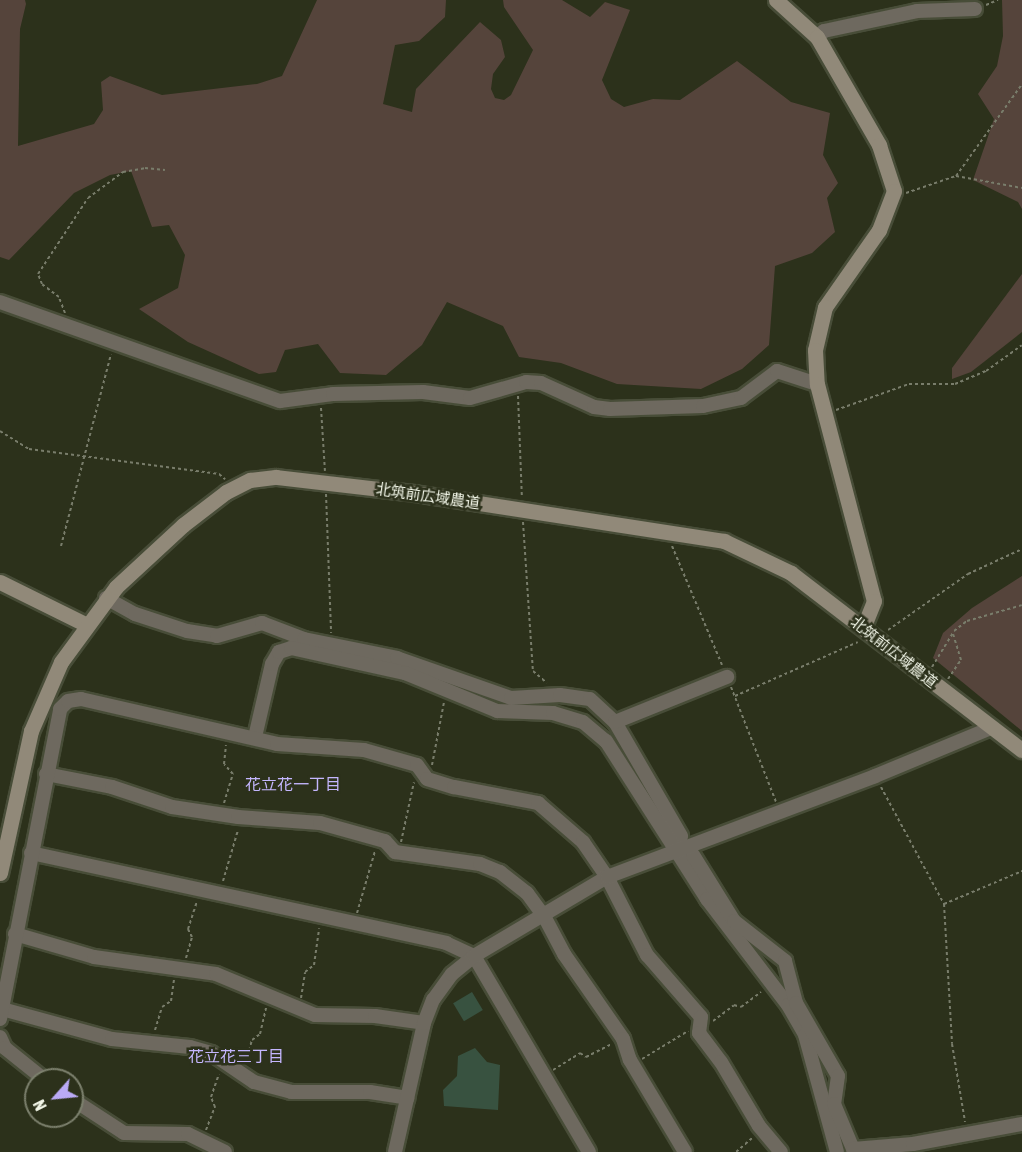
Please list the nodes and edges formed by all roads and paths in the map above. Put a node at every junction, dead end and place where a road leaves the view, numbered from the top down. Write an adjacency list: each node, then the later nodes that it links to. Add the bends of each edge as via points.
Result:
1 (776, 0): 3 (street)
2 (975, 9): 3 (street, via 917,11 825,31)
3 (817, 37): 8 (street, via 879,145)
4 (1022, 84): 6 (path)
5 (165, 170): 10 (path, via 123,172 88,198 38,274 42,285 59,297 66,311)
6 (956, 176): 7 (path); 8 (path, via 904,193)
7 (1022, 188)
8 (894, 190): 13 (street, via 879,230 825,307 815,350)
9 (0, 302): 10 (street)
10 (64, 322): 11 (street)
11 (115, 339): 15 (street, via 280,401); 18 (path)
12 (1022, 345): 16 (path, via 986,371 955,384 909,384)
13 (817, 384): 14 (street, via 777,371 741,398 725,404 610,409 594,407 541,383 526,382); 16 (street)
14 (517, 387): 15 (street, via 470,398 423,392); 21 (path)
15 (321, 396): 19 (path)
16 (825, 415): 28 (street, via 874,601)
17 (0, 431): 18 (path, via 29,449)
18 (85, 456): 20 (path, via 219,474); 22 (path)
19 (326, 484): 20 (street, 北筑前広域農道, via 276,477 250,480); 21 (street, 北筑前広域農道); 30 (path)
20 (234, 488): 25 (street, 北筑前広域農道, via 183,525)
21 (522, 509): 28 (street, 北筑前広域農道, via 724,541 791,573); 35 (path, via 533,670)
22 (62, 546)
23 (1022, 549): 28 (path, via 968,574)
24 (0, 582): 27 (street)
25 (106, 598): 27 (street, 北筑前広域農道); 30 (street, via 135,614 187,631 217,636 262,623)
26 (1022, 604): 29 (path, via 967,621)
27 (87, 625): 56 (street, 北筑前広域農道, via 61,662 31,731)
28 (870, 634): 31 (street, 北筑前広域農道); 37 (path)
29 (952, 634): 31 (path); 33 (path, via 961,660)
30 (331, 644): 36 (street, via 397,658 511,698)
31 (924, 676): 33 (street, 北筑前広域農道)
32 (727, 677): 39 (street)
33 (940, 688): 40 (street, 北筑前広域農道)
34 (446, 689): 38 (street, via 497,711); 42 (street, via 405,673 291,648 279,652 272,664); 47 (path, via 440,734 436,736)
35 (560, 695): 36 (street); 39 (street, via 590,699)
36 (542, 696): 38 (street)
37 (735, 696)
38 (544, 712): 51 (street, via 583,722 606,741)
39 (615, 722): 51 (street)
40 (991, 728): 43 (street, 北筑前広域農道); 46 (street)
41 (228, 731): 42 (street); 45 (street, via 81,699 68,700 60,709); 48 (path, via 224,764 233,774)
42 (255, 737): 44 (street, via 277,744 364,750)
43 (1022, 750)
44 (417, 765): 47 (street); 52 (path, via 411,806 405,810 402,839)
45 (46, 774): 48 (street, via 112,787 172,807); 53 (street)
46 (875, 776): 51 (street); 60 (path)
47 (427, 779): 57 (street, via 538,803 583,842)
48 (221, 814): 49 (street)
49 (240, 817): 50 (street, via 320,823); 59 (path)
50 (385, 841): 52 (street); 63 (path, via 375,850 372,872 365,877)
51 (679, 842): 57 (street); 90 (street, via 707,899 788,1005 805,1035)
52 (395, 852): 61 (street, via 480,864 500,872 527,893)
53 (31, 853): 58 (street); 64 (street)
54 (693, 855): 82 (street, via 734,921 785,961 796,1003 838,1076 834,1104 853,1149)
55 (1022, 872): 60 (path)
56 (0, 873)
57 (607, 876): 61 (street); 81 (street, via 647,955 701,1017 699,1033)
58 (200, 892): 59 (street); 66 (path, via 188,929 192,937)
59 (219, 896): 62 (street)
60 (944, 904): 82 (path, via 952,1044)
61 (544, 916): 65 (street); 72 (street, via 564,954)
62 (321, 917): 63 (street); 68 (path, via 314,965 304,972)
63 (355, 924): 65 (street, via 446,943)
64 (15, 934): 66 (street, via 94,957); 69 (street)
65 (474, 956): 70 (street, via 452,974 433,1000); 77 (street)
66 (179, 966): 67 (street, via 216,974); 73 (path, via 171,1001 162,1007)
67 (269, 996): 68 (street); 76 (path, via 260,1034 252,1040)
68 (299, 1010): 70 (street, via 315,1015 375,1016)
69 (1, 1014): 73 (street, via 112,1040)
70 (424, 1023): 78 (street)
71 (0, 1037): 75 (street, via 5,1048)
72 (622, 1039): 77 (path, via 586,1057 580,1053); 87 (street, via 630,1060)
73 (152, 1042): 74 (street, via 190,1047)
74 (225, 1059): 76 (street); 83 (path, via 211,1097 215,1107)
75 (30, 1068)
76 (243, 1074): 78 (street, via 254,1082 291,1092 370,1092)
77 (543, 1076): 86 (street)
78 (408, 1098): 85 (street)
79 (84, 1107): 83 (street, via 124,1133 188,1134)
80 (1022, 1124): 82 (street)
81 (762, 1130): 88 (path); 89 (street)
82 (967, 1134)
83 (203, 1139): 84 (street)
84 (225, 1152)
85 (395, 1152)
86 (589, 1152)
87 (685, 1152)
88 (736, 1152)
89 (781, 1152)
90 (837, 1152)

